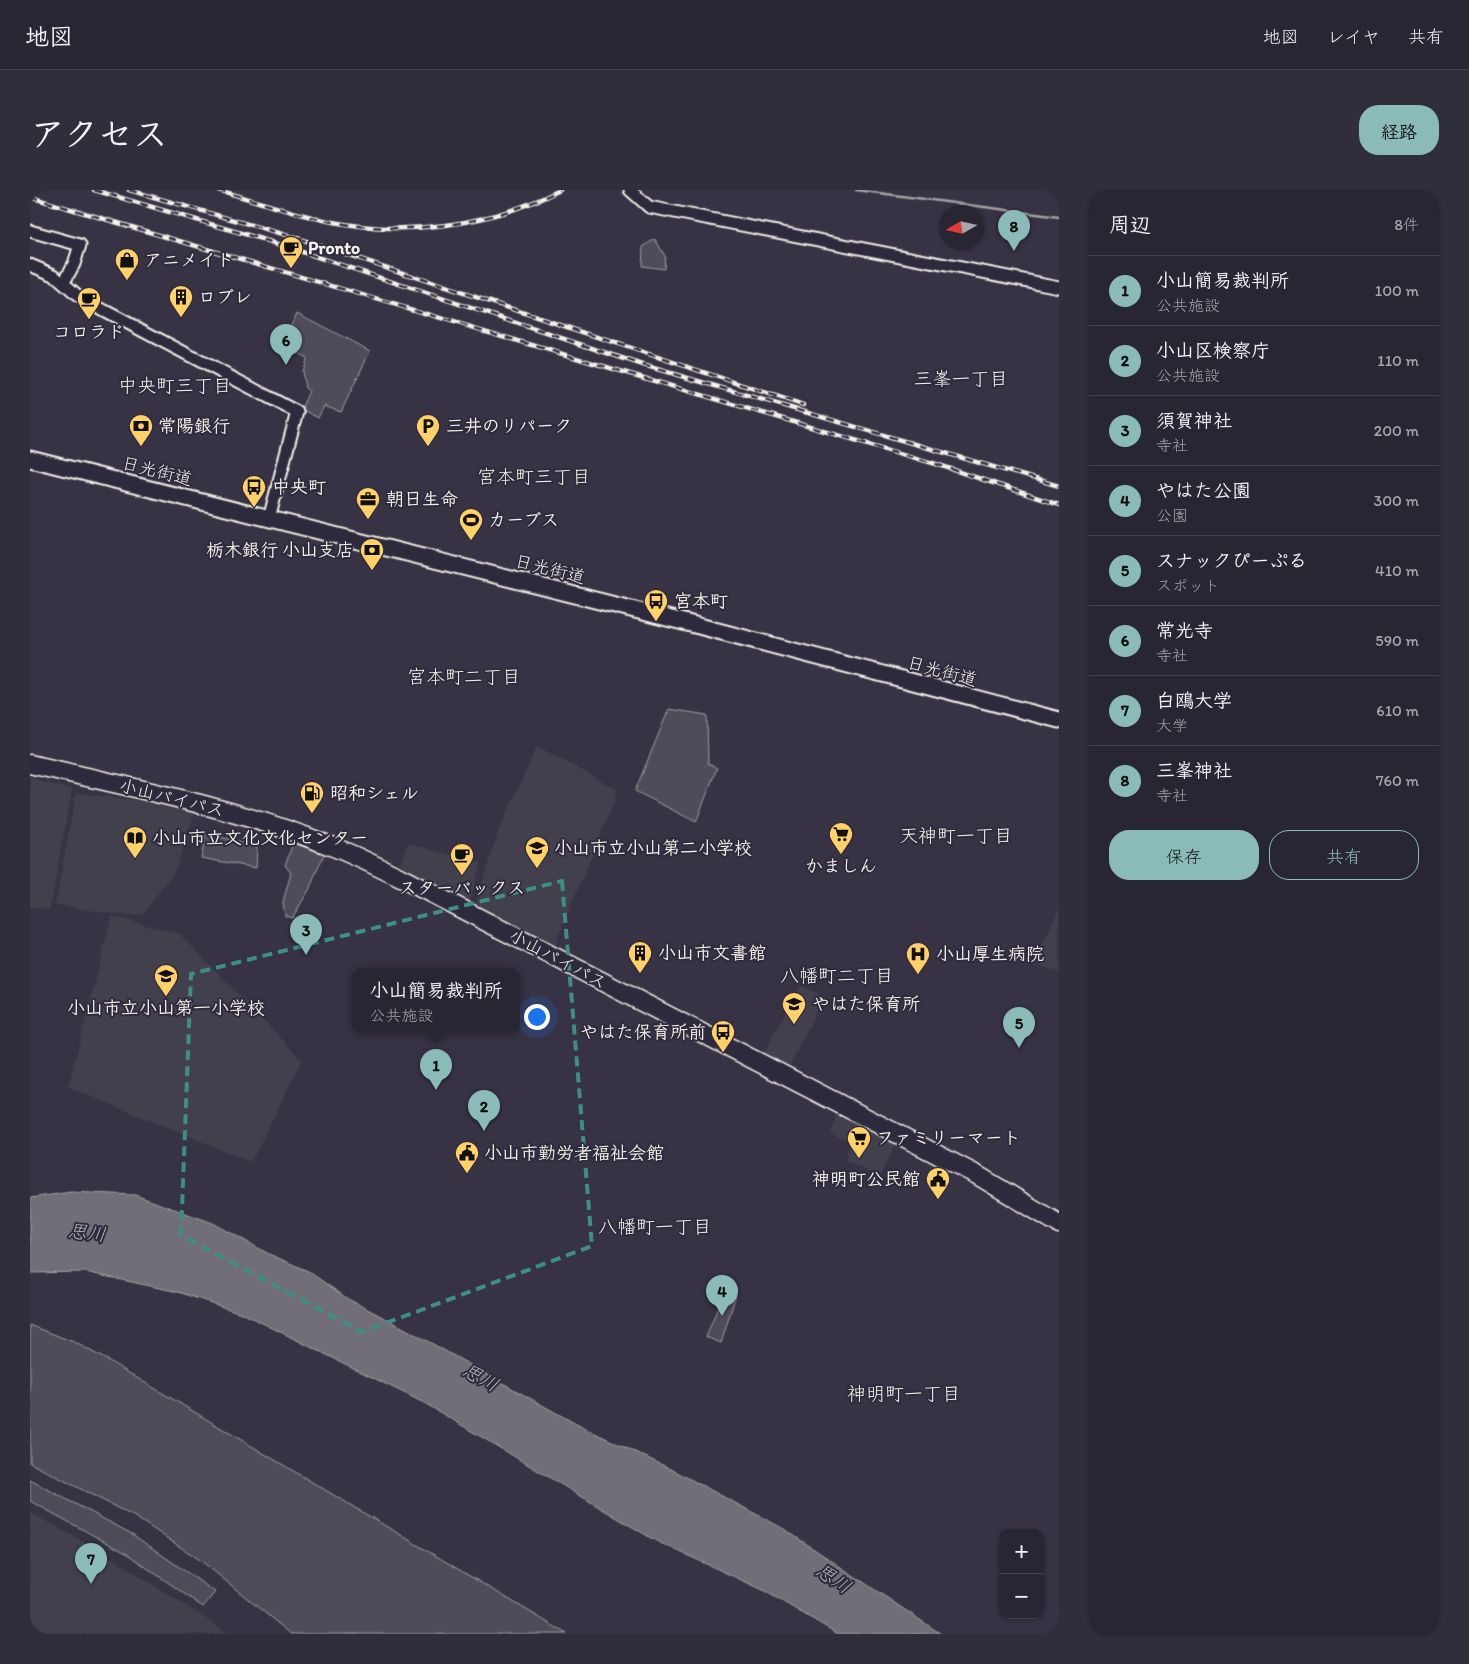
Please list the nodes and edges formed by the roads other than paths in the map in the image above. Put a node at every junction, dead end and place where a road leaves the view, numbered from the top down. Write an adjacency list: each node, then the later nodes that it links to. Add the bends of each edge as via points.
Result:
1 (630, 190): 5 (street, via 649,207)
2 (30, 231): 4 (street, via 80,245)
3 (30, 265): 4 (street, via 44,269)
4 (64, 282): 7 (street, via 85,300 297,412)
5 (1059, 287)
6 (30, 459): 7 (main road, 日光街道)
7 (269, 519): 8 (main road, 日光街道)
8 (1059, 720)
9 (30, 764): 10 (highway, 小山バイパス, via 241,816 327,844 977,1175)
10 (1059, 1224)

